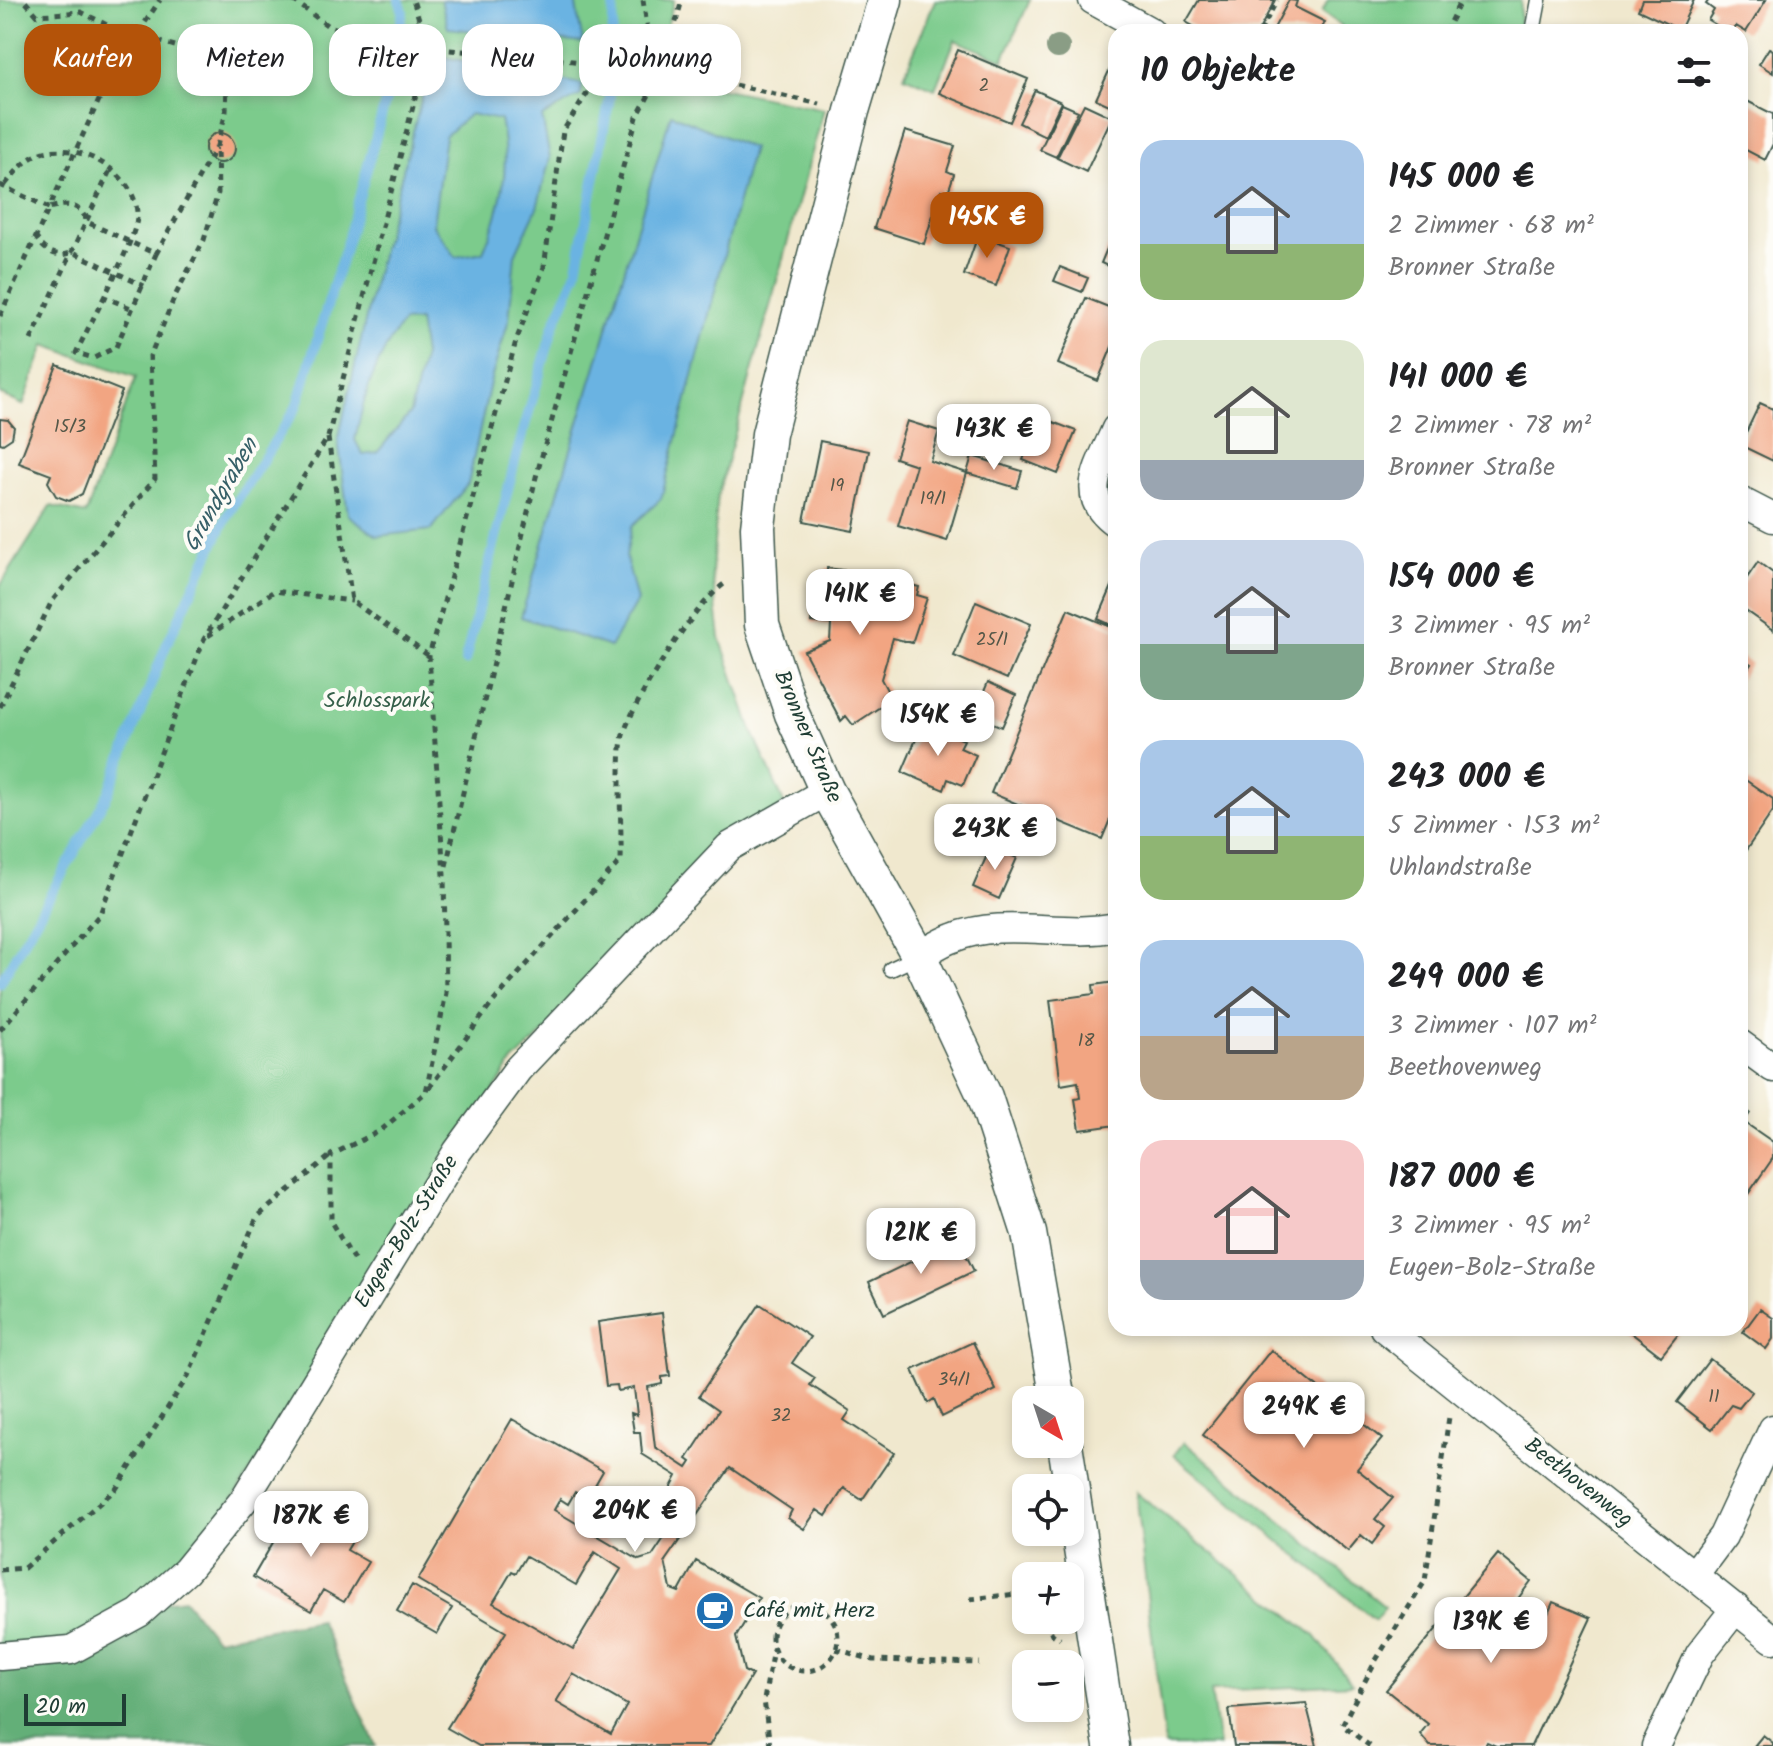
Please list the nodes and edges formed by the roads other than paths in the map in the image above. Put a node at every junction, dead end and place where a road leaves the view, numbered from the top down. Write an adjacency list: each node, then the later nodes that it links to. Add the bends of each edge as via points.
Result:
1 (885, 0): 10 (street, Bronner Straße, via 769,434 761,489 762,625 792,714)
2 (1093, 0): 4 (street)
3 (1539, 0): 5 (lane)
4 (1136, 24)
5 (1534, 24)
6 (1108, 451): 8 (street, via 1093,493 1095,504)
7 (1748, 505): 9 (street)
8 (1108, 516)
9 (1773, 518)
10 (827, 791): 12 (street, Bronner Straße); 22 (street, Eugen-Bolz-Straße, via 729,847 518,1069 457,1152 243,1501 186,1571 139,1613 71,1650)
11 (1108, 929): 12 (street, via 981,931 953,937)
12 (905, 962): 16 (street, Bronner Straße, via 985,1097 1029,1233)
13 (1748, 1050): 14 (street)
14 (1773, 1068)
15 (1394, 1336): 19 (street, Beethovenweg)
16 (1056, 1386)
17 (1773, 1429): 19 (street, via 1723,1536)
18 (1067, 1458): 23 (street)
19 (1694, 1575): 20 (street, Beethovenweg)
20 (1736, 1608): 21 (street, Beethovenweg); 24 (street, via 1700,1654)
21 (1773, 1639)
22 (0, 1656)
23 (1111, 1746)
24 (1656, 1746)

